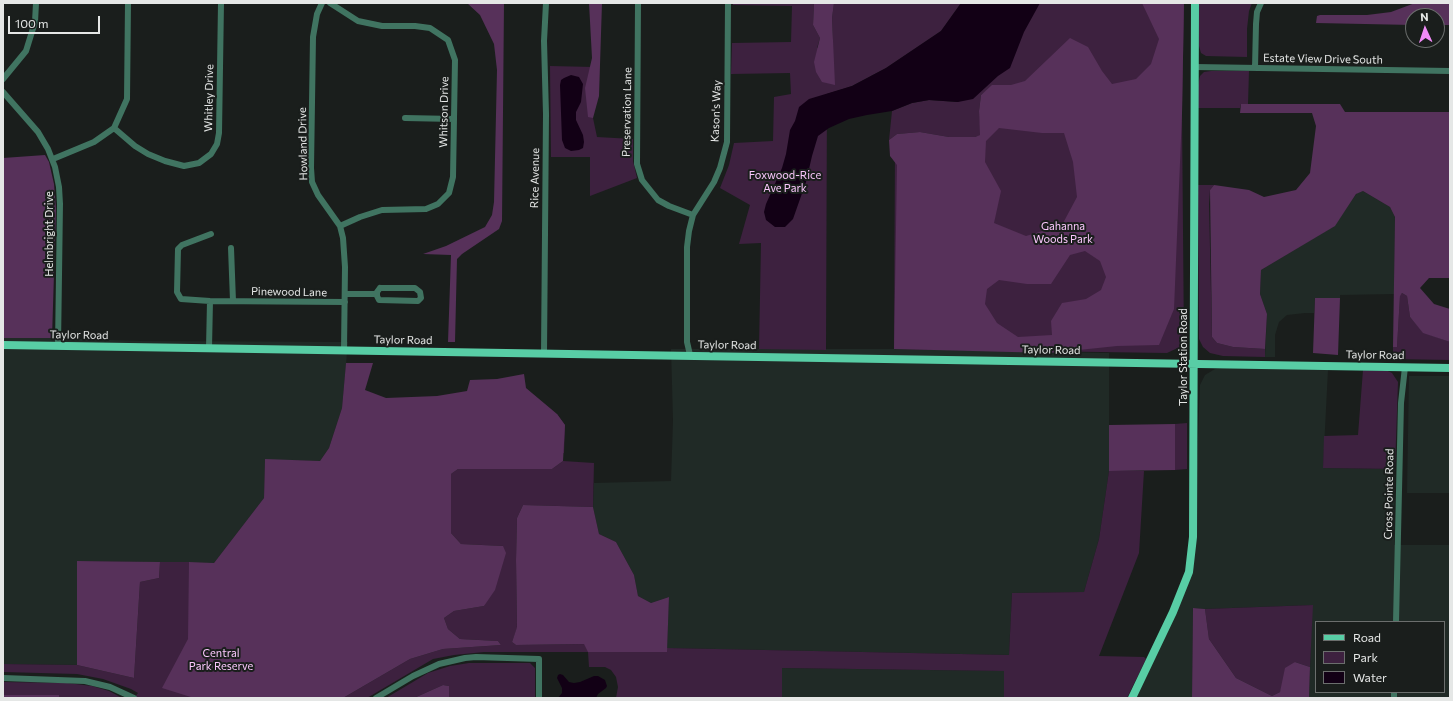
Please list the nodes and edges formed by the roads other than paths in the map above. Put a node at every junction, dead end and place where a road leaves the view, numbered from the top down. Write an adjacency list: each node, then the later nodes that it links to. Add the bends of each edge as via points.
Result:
1 (36, 3): 14 (street, via 35,22 26,51)
2 (128, 3): 18 (street, via 127,99)
3 (221, 3): 18 (street, Whitley Drive, via 219,132 217,144 211,154 199,163 184,166 165,161 135,146)
4 (322, 3): 21 (street, Howland Drive, via 316,14 313,36 312,182)
5 (330, 3): 17 (street, Whitson Drive, via 358,21 382,26 430,28 448,40 455,60)
6 (546, 3): 33 (street, Rice Avenue)
7 (638, 3): 20 (street, Preservation Lane, via 637,164 642,180 658,200)
8 (728, 3): 20 (street, Kason's Way, via 727,142 714,182)
9 (1196, 3): 11 (main road, Taylor Station Road)
10 (1261, 3): 12 (street, via 1257,12)
11 (1195, 67): 12 (street, Estate View Drive South); 35 (main road, Taylor Station Road)
12 (1255, 68): 13 (street, Estate View Drive South)
13 (1450, 71)
14 (3, 79)
15 (3, 92): 19 (street, Helmbright Drive, via 38,132)
16 (405, 118): 17 (street)
17 (454, 119): 21 (street, Whitson Drive, via 453,177 449,193 438,204 426,209 382,210)
18 (114, 128): 19 (street, via 94,142)
19 (53, 159): 30 (street, Helmbright Drive, via 60,204)
20 (693, 215): 34 (street, Kason's Way, via 687,247 687,342)
21 (340, 226): 24 (street, Howland Drive, via 344,245)
22 (211, 234): 26 (street, Pinewood Lane, via 178,249 178,296 185,300)
23 (231, 248): 27 (street)
24 (345, 294): 25 (street); 28 (street, Howland Drive)
25 (377, 294): 25 (street, via 381,300 418,301 421,298 420,292 415,288 380,288)
26 (210, 301): 27 (street, Pinewood Lane); 31 (street)
27 (233, 301): 28 (street, Pinewood Lane)
28 (345, 302): 32 (street, Howland Drive)
29 (3, 345): 30 (main road, Taylor Road)
30 (58, 346): 31 (main road, Taylor Road)
31 (209, 348): 32 (main road, Taylor Road)
32 (344, 350): 33 (main road, Taylor Road)
33 (544, 353): 34 (main road, Taylor Road)
34 (690, 355): 35 (main road, Taylor Road)
35 (1194, 364): 36 (main road, Taylor Road); 43 (main road, Taylor Station Road, via 1193,537 1189,572)
36 (1405, 367): 37 (main road, Taylor Road); 38 (street, Cross Pointe Road, via 1401,408)
37 (1450, 368)
38 (1396, 621)
39 (3, 678): 40 (street, via 85,681 110,687)
40 (134, 698)
41 (376, 698): 42 (street, via 428,669 453,660 476,657 539,659)
42 (539, 698)
43 (1132, 698)

